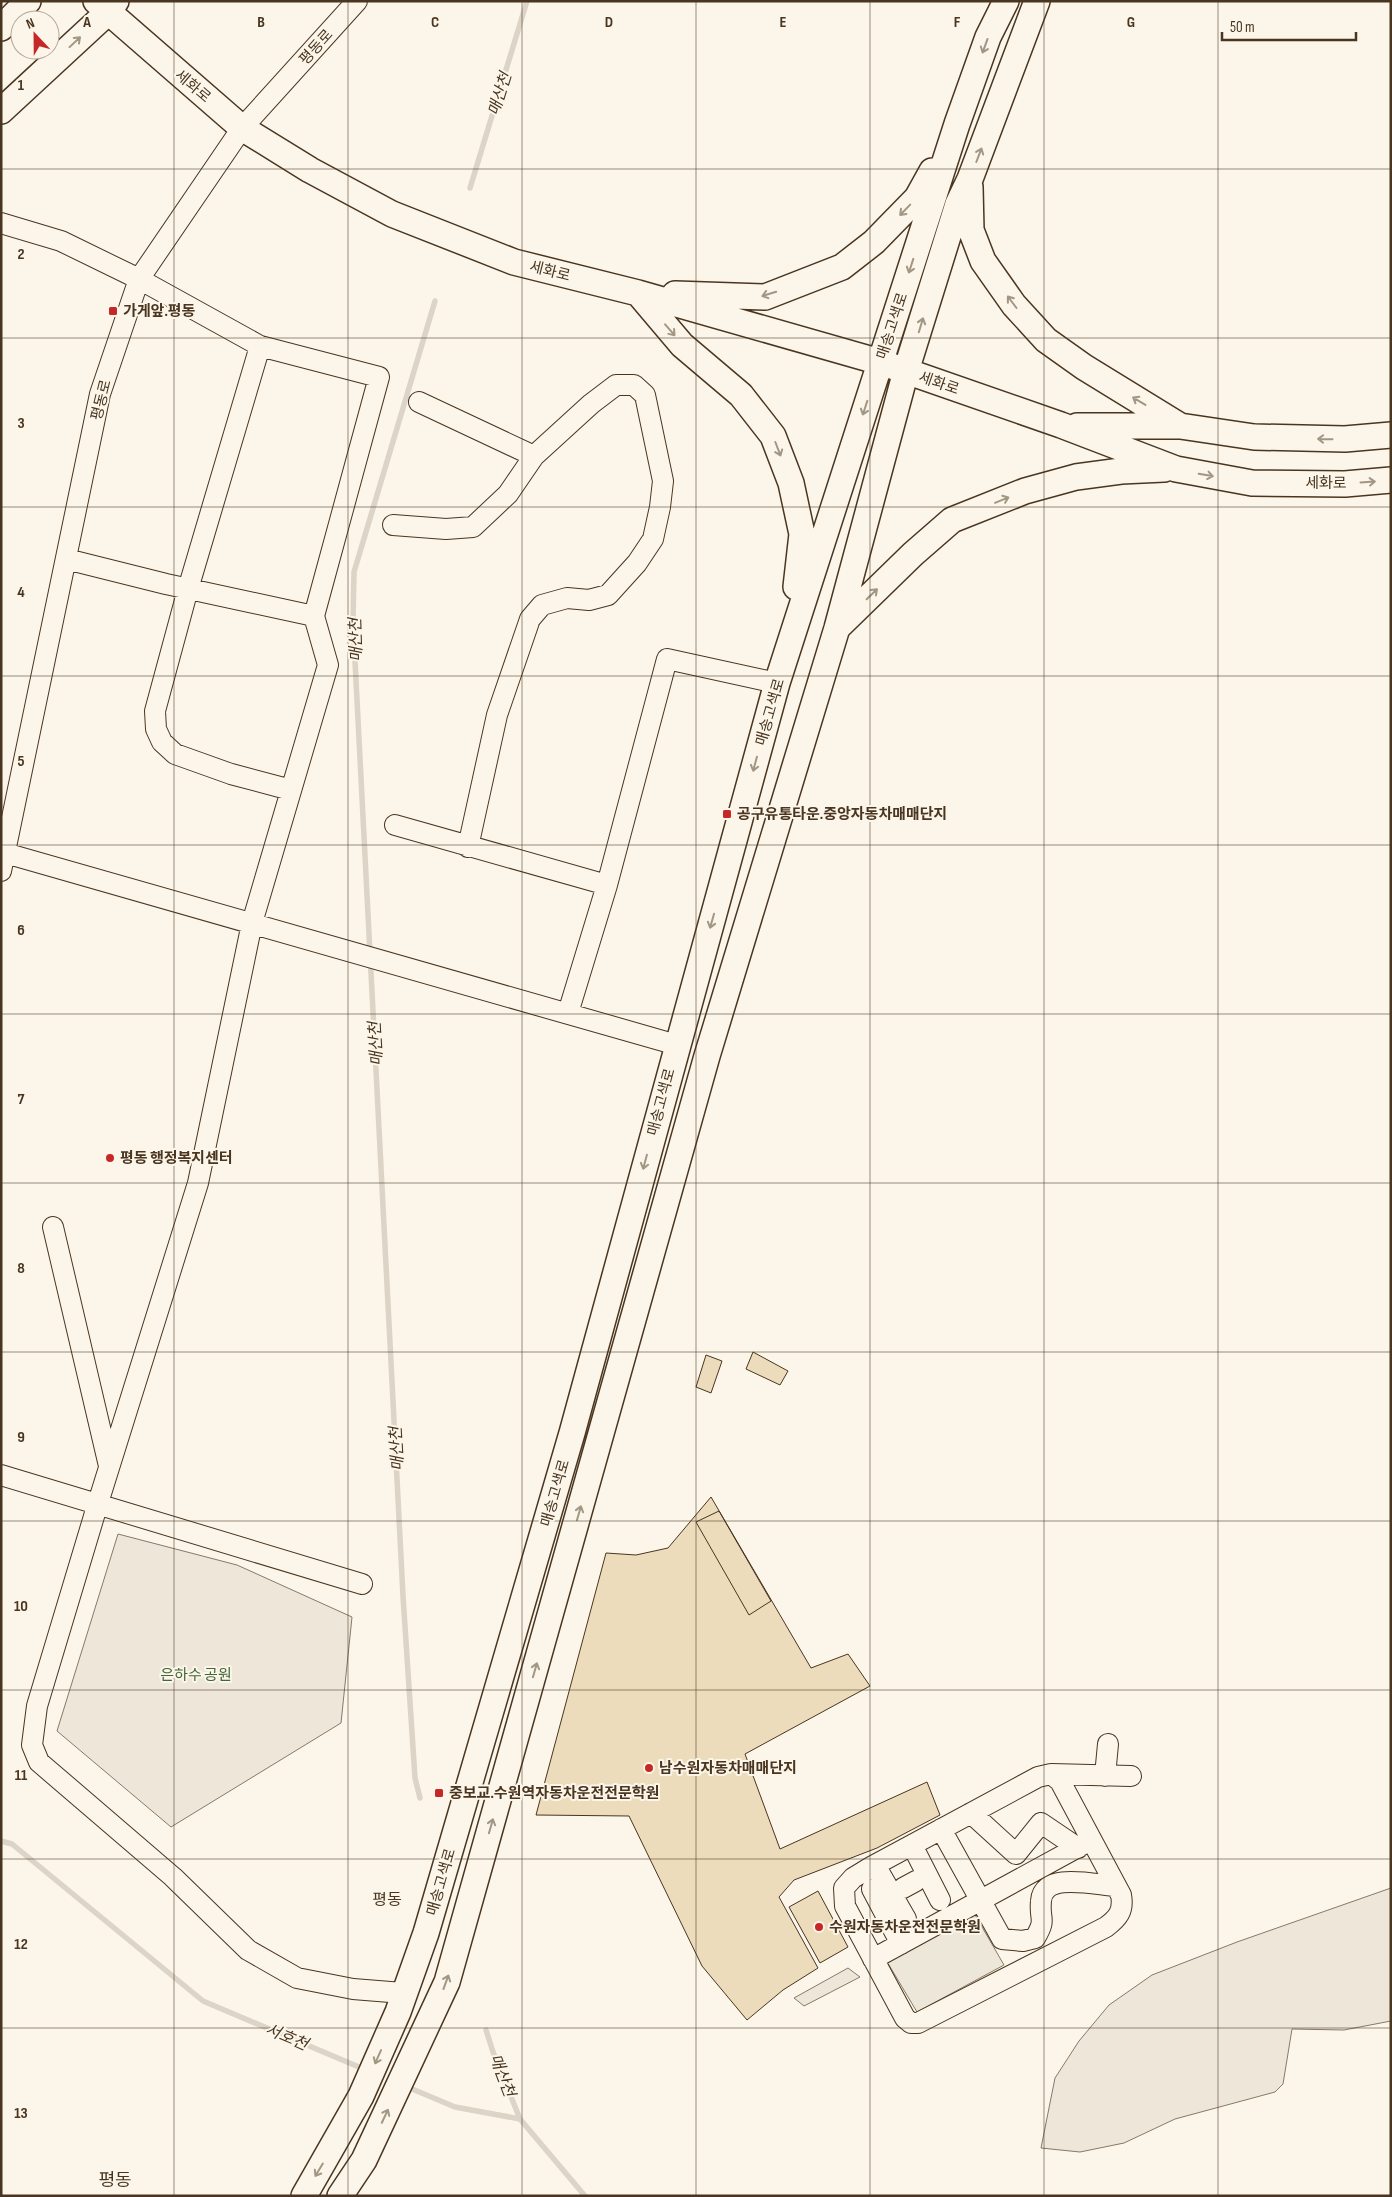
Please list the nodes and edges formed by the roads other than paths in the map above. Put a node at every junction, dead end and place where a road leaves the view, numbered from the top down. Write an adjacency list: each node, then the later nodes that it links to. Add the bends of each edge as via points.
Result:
1 (28, 1): 6 (main road)
2 (357, 1): 9 (street, 평동로)
3 (1006, 1): 8 (main road, 매송고색로, one-way to 8, via 988,37)
4 (1037, 1): 10 (main road, 매송고색로, one-way to 4)
5 (106, 5): 7 (main road, one-way to 5); 9 (main road, 세화로)
6 (1, 28)
7 (1, 111)
8 (957, 124): 13 (main road, one-way to 13, via 917,198 874,242 842,267 765,296); 15 (main road, 매송고색로, one-way to 15)
9 (242, 128): 12 (street, 평동로); 13 (main road, 세화로, via 310,170 392,214 514,262)
10 (970, 179): 16 (main road, 매송고색로, one-way to 10, via 958,204); 19 (main road, one-way to 10, via 1054,346 1014,305 983,261 971,230)
11 (1, 223): 12 (street, via 61,241)
12 (139, 279): 14 (street); 25 (street, 평동로, via 100,394)
13 (638, 294): 15 (main road, 세화로); 29 (main road, one-way to 29, via 682,344 741,395 773,436 791,483 802,534)
14 (260, 346): 26 (street); 27 (street, via 379,377)
15 (880, 362): 16 (main road, 세화로); 29 (main road, 매송고색로, one-way to 29)
16 (906, 372): 18 (main road, 세화로); 28 (main road, 매송고색로)
17 (419, 402): 21 (street)
18 (1061, 426): 19 (main road, 세화로); 22 (main road, 세화로)
19 (1180, 426): 20 (main road, 세화로, one-way to 19, via 1344,439 1254,437)
20 (1391, 435)
21 (534, 456): 24 (street, via 508,494 474,527 446,530); 33 (street, via 616,385 634,385 645,395 654,436 663,480 660,507 653,539 637,563 608,594 589,600 567,598 542,605 530,619 497,715)
22 (1176, 469): 23 (main road, 세화로, one-way to 23, via 1252,483 1346,484); 28 (main road, one-way to 22, via 952,520 1025,491 1076,477)
23 (1391, 480)
24 (393, 525)
25 (66, 559): 26 (street); 34 (street, 평동로)
26 (188, 589): 27 (street); 31 (street, via 155,711 156,729 162,742 175,754 231,774)
27 (314, 616): 31 (street, via 328,665)
28 (837, 628): 62 (main road, 매송고색로, one-way to 28, via 364,2160 447,1982 707,1056)
29 (788, 651): 30 (main road, 매송고색로)
30 (777, 683): 35 (street, via 667,659); 38 (main road, 매송고색로, one-way to 38)
31 (291, 790): 36 (street)
32 (395, 825): 33 (street)
33 (468, 847): 35 (street)
34 (3, 859): 36 (street)
35 (607, 885): 37 (street)
36 (252, 923): 37 (street); 40 (street, via 198,1183)
37 (568, 1013): 38 (street)
38 (677, 1045): 60 (main road, 매송고색로, one-way to 60, via 572,1433 426,1933)
39 (53, 1227): 40 (street)
40 (109, 1466): 42 (street)
41 (1, 1475): 42 (street)
42 (98, 1504): 43 (street); 60 (street, via 37,1706 32,1745 39,1762 173,1877 248,1950 297,1978 353,1989)
43 (362, 1584)
44 (1108, 1744): 46 (street)
45 (1050, 1774): 46 (street); 48 (street, via 1038,1777); 50 (street, via 1060,1781)
46 (1105, 1776): 47 (street)
47 (1131, 1776)
48 (971, 1814): 49 (street); 50 (street, via 1016,1854 1041,1822)
49 (941, 1829): 51 (street); 56 (street)
50 (1084, 1844): 53 (street); 56 (street)
51 (912, 1845): 52 (street); 54 (street)
52 (875, 1865): 54 (street); 59 (street, via 853,1878 844,1888 845,1906)
53 (1116, 1886): 56 (street, via 1059,1882 1050,1885 1042,1892 1040,1903 1043,1925 1035,1938 1023,1941 1002,1939); 59 (street, via 1123,1904 1118,1917 1106,1927 918,2023 911,2023 905,2018)
54 (918, 1892): 57 (street)
55 (873, 1900): 58 (street)
56 (980, 1900): 57 (street)
57 (939, 1923): 58 (street)
58 (901, 1944): 59 (street)
59 (873, 1959)
60 (400, 2003): 61 (main road, 매송고색로, one-way to 61, via 361,2096)
61 (304, 2196)
62 (340, 2196)

